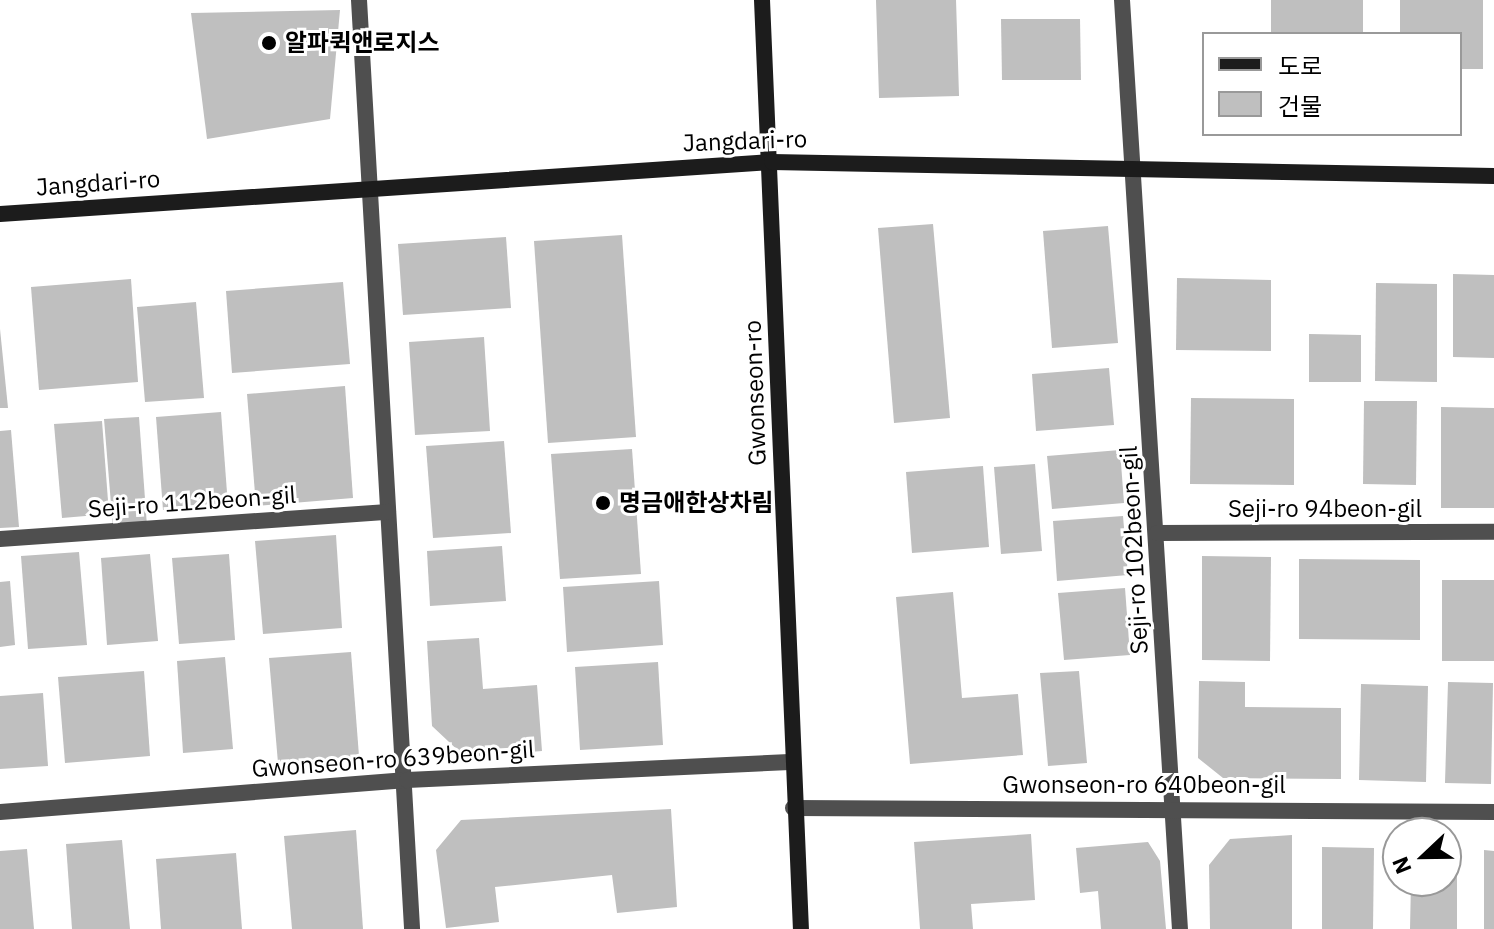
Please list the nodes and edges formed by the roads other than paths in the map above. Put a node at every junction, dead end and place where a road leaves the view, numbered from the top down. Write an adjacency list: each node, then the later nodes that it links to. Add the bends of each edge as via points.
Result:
1 (359, 0): 7 (street)
2 (762, 0): 4 (street, Gwonseon-ro)
3 (1122, 0): 5 (street, Seji-ro 102beon-gil)
4 (772, 162): 5 (street, Jangdari-ro); 7 (street, Jangdari-ro); 13 (street, Gwonseon-ro)
5 (1136, 169): 6 (street, Jangdari-ro); 11 (street, Seji-ro 102beon-gil)
6 (1494, 176)
7 (371, 189): 8 (street, Jangdari-ro); 9 (street)
8 (0, 214)
9 (388, 512): 12 (street, Seji-ro 112beon-gil); 14 (street)
10 (1494, 532): 11 (street, Seji-ro 94beon-gil)
11 (1157, 533): 16 (street, Seji-ro 102beon-gil)
12 (0, 539)
13 (790, 762): 14 (street, Gwonseon-ro 639beon-gil); 15 (street, Gwonseon-ro)
14 (407, 780): 17 (street, Gwonseon-ro 639beon-gil); 19 (street)
15 (793, 808): 16 (street, Gwonseon-ro 640beon-gil); 20 (street, Gwonseon-ro)
16 (1173, 808): 18 (street, Gwonseon-ro 640beon-gil); 21 (street, Seji-ro 102beon-gil)
17 (0, 812)
18 (1494, 812)
19 (412, 929)
20 (801, 929)
21 (1180, 929)

